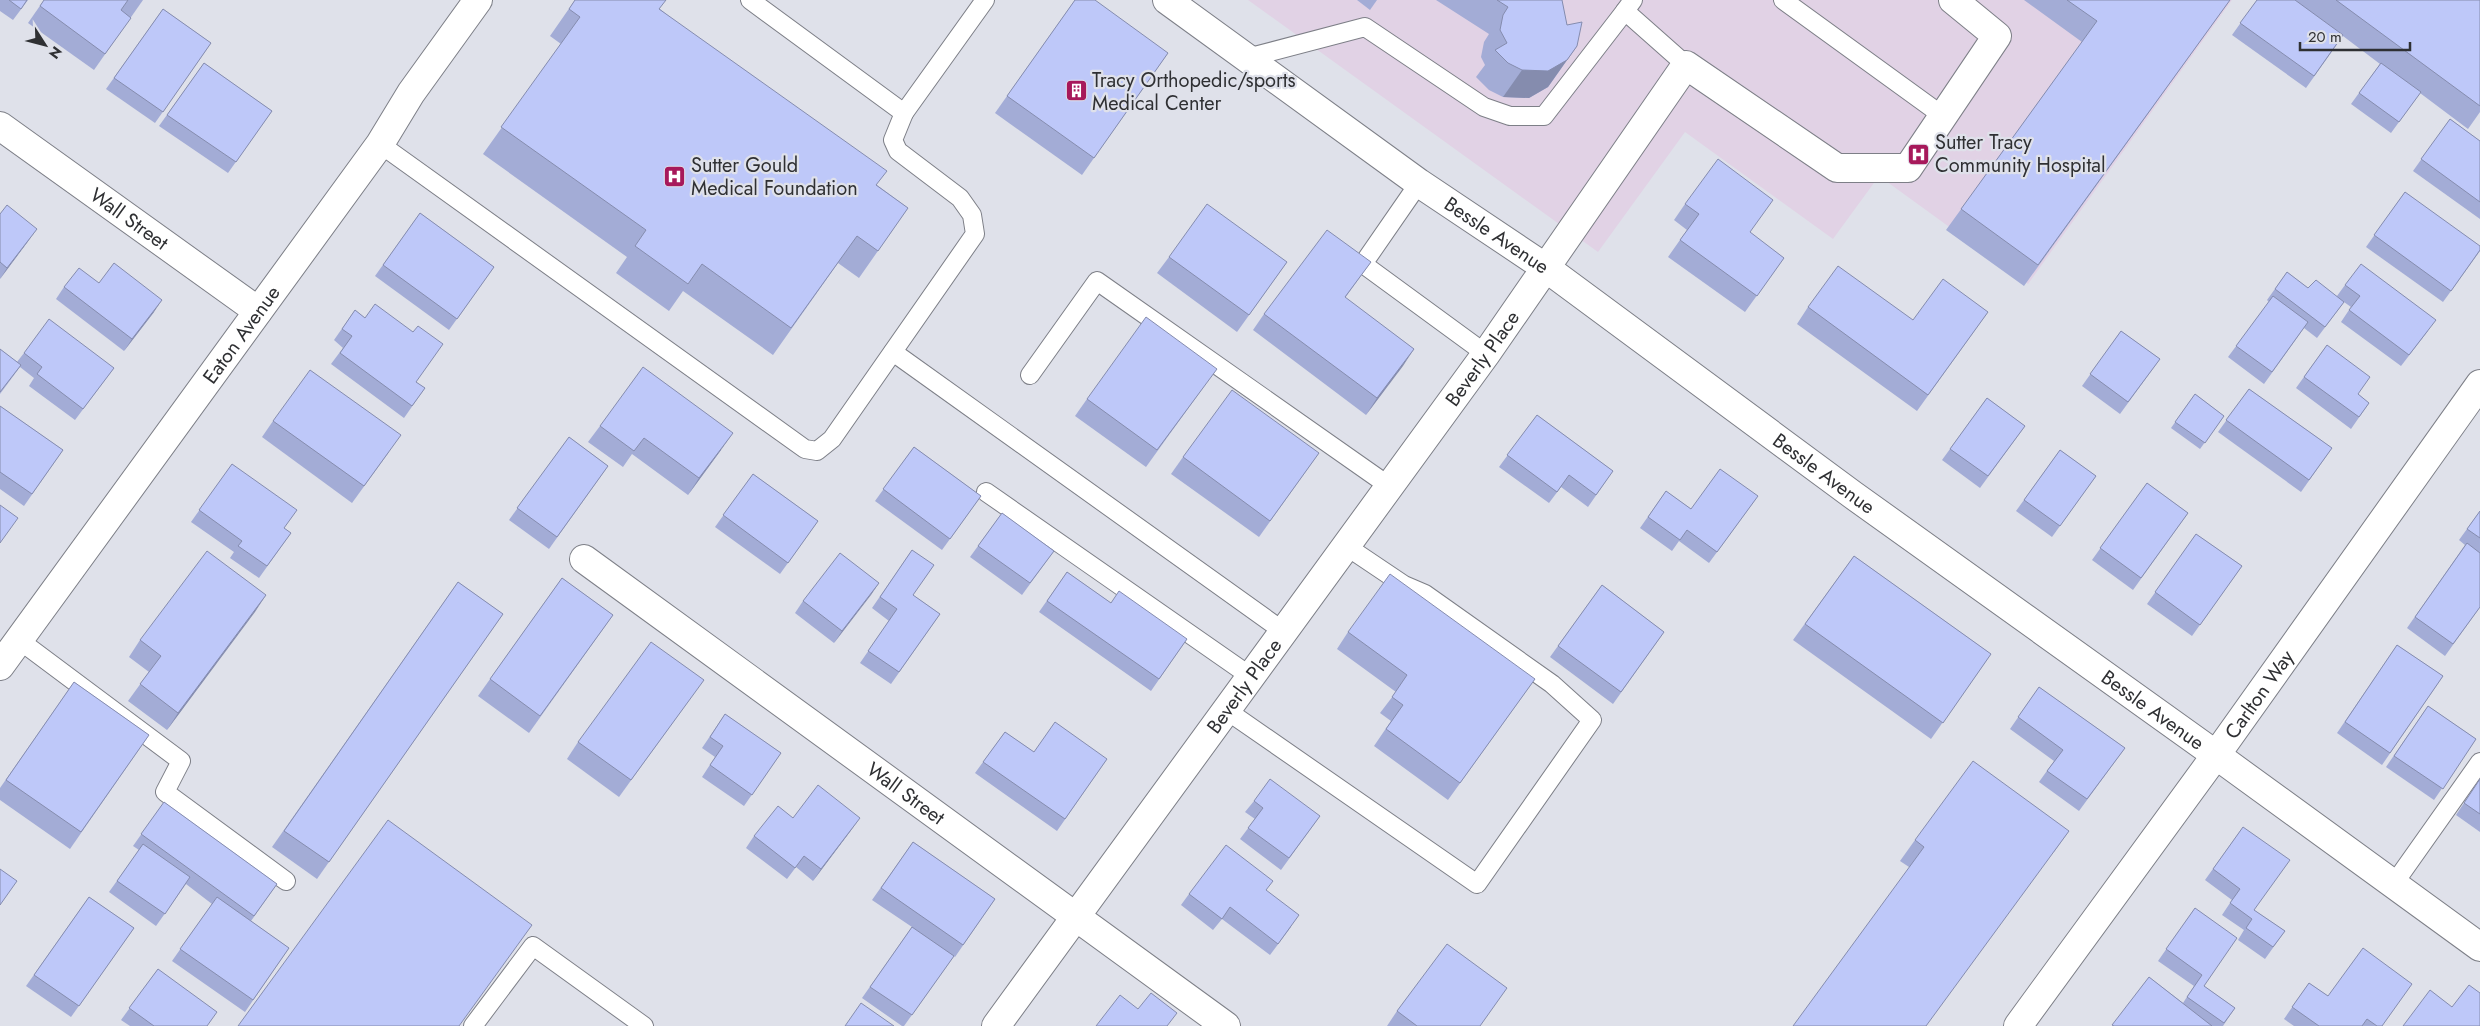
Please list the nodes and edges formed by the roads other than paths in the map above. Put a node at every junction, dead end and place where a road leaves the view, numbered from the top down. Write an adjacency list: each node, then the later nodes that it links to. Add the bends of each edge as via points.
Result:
1 (478, 0): 13 (street, Eaton Avenue, via 410,94)
2 (750, 0): 10 (lane)
3 (1167, 0): 8 (street, Bessle Avenue)
4 (1783, 0): 11 (lane)
5 (1953, 0): 11 (street, via 1996,36)
6 (976, 3): 10 (lane)
7 (1629, 5): 8 (lane, via 1544,116 1510,116 1484,107 1365,27); 9 (lane)
8 (1247, 58): 14 (street, Bessle Avenue)
9 (1686, 65): 11 (street, via 1837,168 1908,168); 15 (street, Beverly Place)
10 (904, 113): 17 (lane, via 893,140 898,151 960,198 972,215 975,234)
11 (1943, 116)
12 (0, 126): 16 (street, Wall Street)
13 (380, 144): 16 (street, Eaton Avenue); 17 (lane, via 805,449 818,451 832,439)
14 (1419, 183): 15 (street, Bessle Avenue); 18 (lane, via 1363,264)
15 (1546, 268): 18 (street, Beverly Place); 30 (street, Bessle Avenue, via 1852,495)
16 (258, 311): 26 (street, Eaton Avenue)
17 (893, 352): 25 (lane)
18 (1486, 354): 21 (street, Beverly Place)
19 (1030, 375): 21 (lane, via 1097,281)
20 (2480, 384): 30 (street, Carlton Way)
21 (1389, 486): 23 (street, Beverly Place)
22 (986, 492): 28 (lane)
23 (1346, 546): 25 (street, Beverly Place); 29 (lane, via 1404,585 1426,594 1552,684 1592,720 1477,884)
24 (584, 559): 34 (street, Wall Street)
25 (1283, 631): 28 (street, Beverly Place)
26 (19, 640): 27 (street, Eaton Avenue); 32 (lane, via 181,761 165,792)
27 (0, 666)
28 (1250, 676): 29 (street, Beverly Place)
29 (1226, 710): 34 (street, Beverly Place)
30 (2216, 755): 33 (street, Bessle Avenue); 40 (street, Carlton Way)
31 (2480, 762): 33 (lane)
32 (286, 881)
33 (2393, 885): 35 (street, Bessle Avenue)
34 (1075, 917): 38 (street, Beverly Place); 39 (street, Wall Street)
35 (2480, 947)
36 (481, 1023): 37 (lane, via 533,946)
37 (644, 1026)
38 (996, 1026)
39 (1226, 1026)
40 (2018, 1026)

